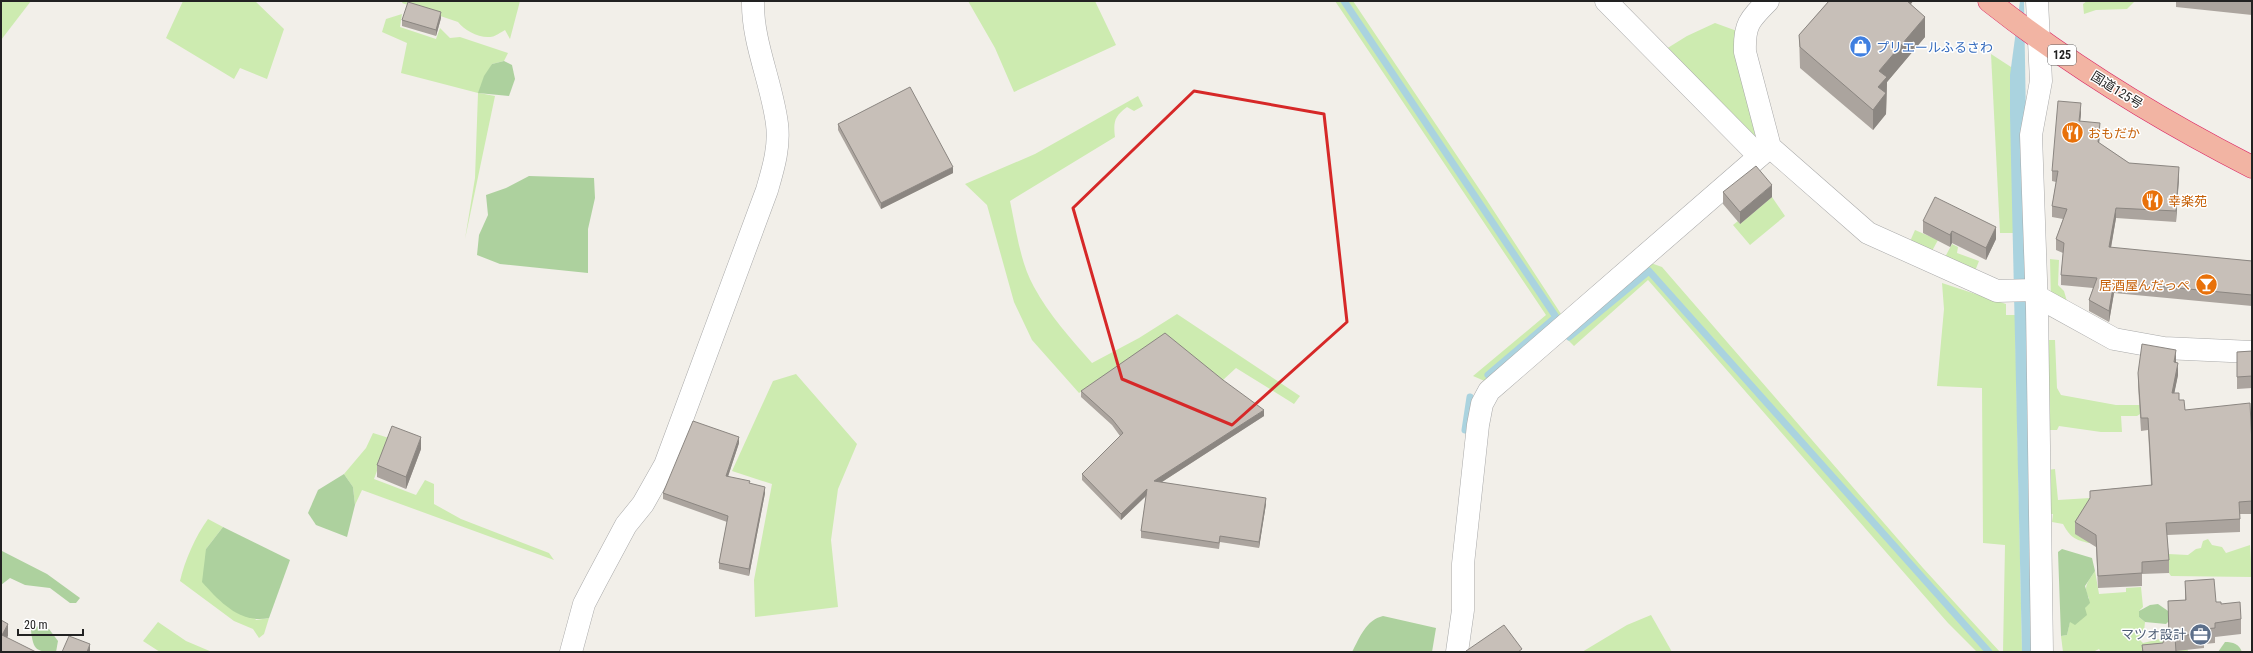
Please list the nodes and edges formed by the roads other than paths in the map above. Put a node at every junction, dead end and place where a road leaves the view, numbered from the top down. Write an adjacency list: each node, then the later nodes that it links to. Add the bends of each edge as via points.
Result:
1 (753, 1): 11 (street, via 754,21 778,125 776,158 767,190 665,465 643,504 626,525 593,586 584,604)
2 (1606, 1): 7 (street)
3 (1768, 1): 7 (street, via 1749,20 1745,40 1745,52)
4 (1989, 1): 6 (highway, 国道125号 / 125)
5 (2037, 1): 6 (street)
6 (2039, 39): 8 (highway, 国道125号 / 125, via 2180,130); 9 (street, via 2041,81 2031,135)
7 (1764, 151): 9 (street, via 1868,233 1998,291); 12 (street, via 1489,391 1482,404 1478,425 1463,564 1463,610)
8 (2252, 167)
9 (2036, 293): 10 (street, via 2114,339 2164,348); 13 (street)
10 (2252, 352)
11 (571, 652)
12 (1458, 652)
13 (2042, 652)

